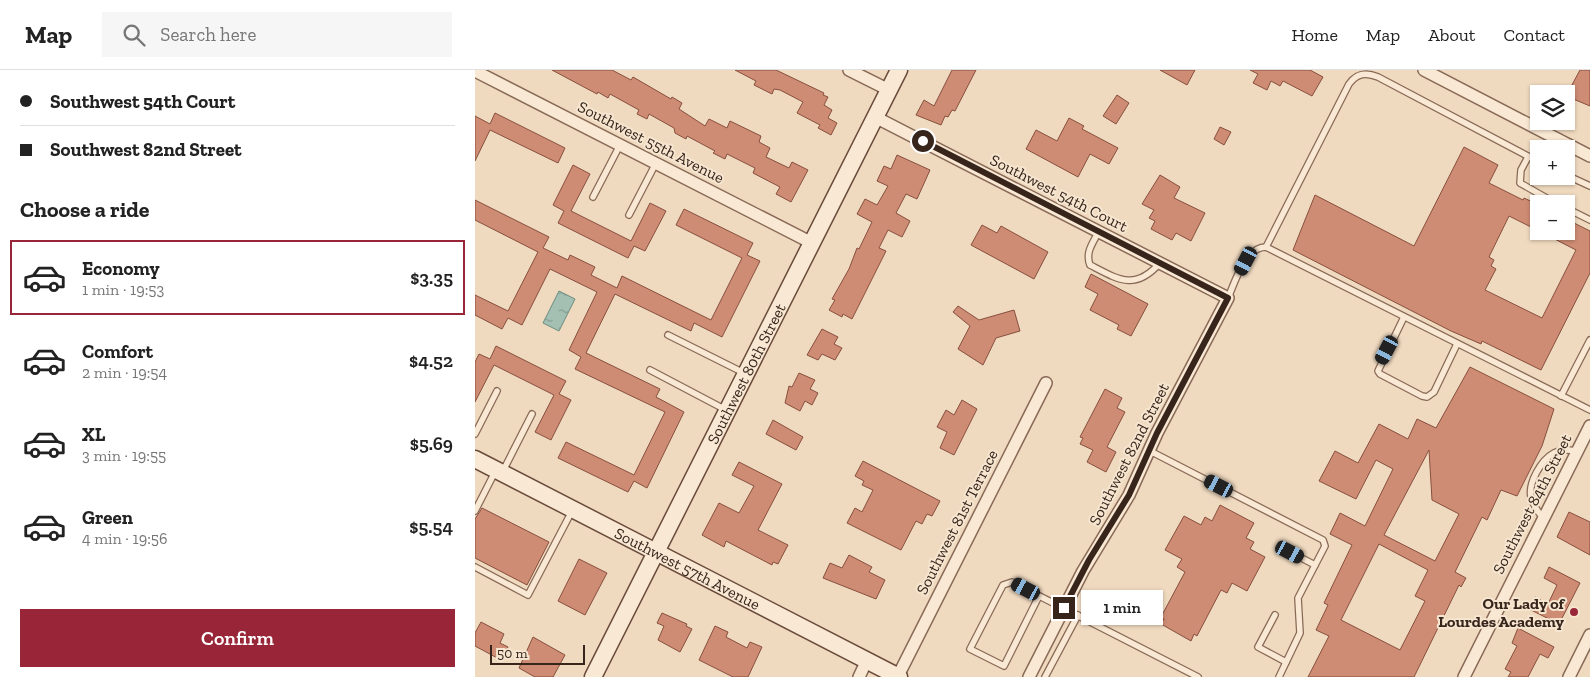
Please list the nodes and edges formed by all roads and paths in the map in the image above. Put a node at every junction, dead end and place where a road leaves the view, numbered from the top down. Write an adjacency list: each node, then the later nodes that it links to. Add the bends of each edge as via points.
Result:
1 (849, 70): 5 (street)
2 (899, 70): 5 (street, Southwest 80th Street)
3 (1424, 70): 8 (street)
4 (475, 71): 7 (street, Southwest 55th Avenue)
5 (889, 90): 6 (street, Southwest 80th Street)
6 (875, 117): 18 (street, Southwest 54th Court); 19 (street, Southwest 80th Street)
7 (620, 145): 10 (street, Southwest 55th Avenue); 14 (lane)
8 (1590, 156)
9 (1528, 157): 13 (lane, via 1521,170 1520,183); 20 (lane, via 1378,77 1359,75 1349,84)
10 (656, 163): 16 (lane); 19 (street, Southwest 55th Avenue)
11 (1575, 179): 12 (lane)
12 (1590, 186)
13 (1541, 195)
14 (593, 197)
15 (1575, 212): 17 (lane)
16 (629, 215)
17 (1590, 220)
18 (1099, 231): 21 (street, Southwest 54th Court); 21 (lane, via 1087,258 1090,265 1127,281 1144,278)
19 (812, 243): 28 (street, Southwest 80th Street)
20 (1266, 247): 22 (lane, via 1250,254); 23 (lane)
21 (1160, 263): 22 (street, Southwest 54th Court)
22 (1228, 298): 37 (street, Southwest 82nd Street)
23 (1404, 317): 26 (lane); 26 (lane, via 1378,371 1421,396 1427,397 1434,392)
24 (668, 334): 28 (lane)
25 (1590, 340): 31 (lane)
26 (1457, 344): 31 (lane)
27 (650, 370): 33 (lane)
28 (746, 374): 33 (street, Southwest 80th Street)
29 (1046, 383): 55 (street, Southwest 81st Terrace)
30 (497, 391): 36 (lane)
31 (1561, 396): 32 (lane)
32 (1590, 410)
33 (728, 411): 44 (street, Southwest 80th Street)
34 (532, 414): 40 (lane)
35 (1590, 426): 38 (street, Southwest 84th Street)
36 (475, 434)
37 (1150, 451): 46 (lane, via 1323,540 1325,546); 49 (street, Southwest 82nd Street, via 1129,495)
38 (1577, 451): 43 (street, Southwest 84th Street); 43 (lane, via 1553,453 1535,475 1531,497)
39 (476, 461): 40 (street, Southwest 57th Avenue)
40 (499, 471): 41 (street, Southwest 57th Avenue); 42 (lane)
41 (573, 509): 44 (street, Southwest 57th Avenue); 47 (lane, via 528,595)
42 (475, 510)
43 (1543, 518): 62 (street, Southwest 84th Street)
44 (656, 551): 53 (street, Southwest 57th Avenue); 56 (street, Southwest 80th Street)
45 (1290, 552): 46 (lane)
46 (1315, 565): 54 (lane, via 1298,598 1299,633)
47 (475, 567)
48 (1039, 596): 48 (lane, via 1012,582 1005,583 970,649 1003,666); 49 (lane)
49 (1064, 608): 50 (lane); 58 (street, Southwest 82nd Street)
50 (1078, 615): 59 (lane); 60 (lane)
51 (1275, 615): 54 (lane, via 1258,647)
52 (1590, 635): 63 (street)
53 (867, 660): 55 (street, Southwest 57th Avenue); 57 (street)
54 (1286, 662): 61 (lane)
55 (898, 676)
56 (593, 677)
57 (859, 677)
58 (1029, 677)
59 (1045, 677)
60 (1199, 677)
61 (1279, 677)
62 (1464, 677)
63 (1569, 677)

